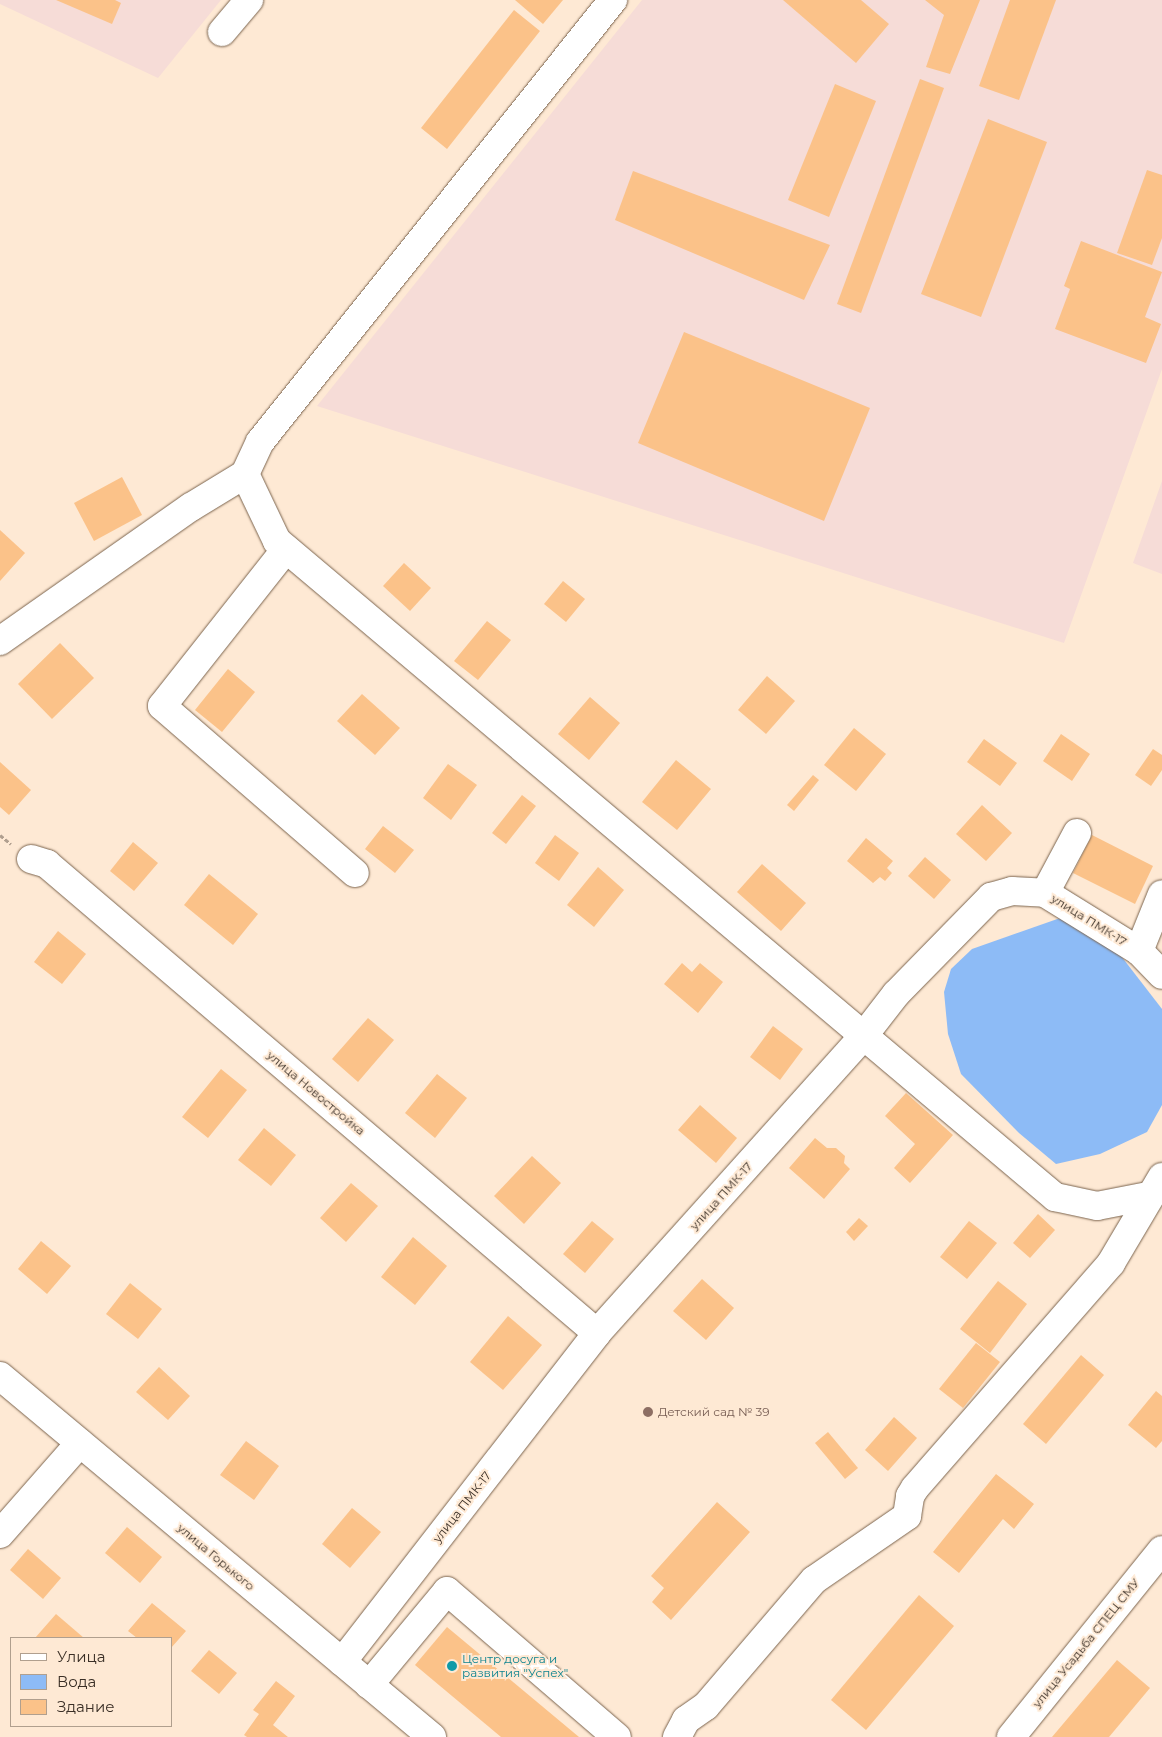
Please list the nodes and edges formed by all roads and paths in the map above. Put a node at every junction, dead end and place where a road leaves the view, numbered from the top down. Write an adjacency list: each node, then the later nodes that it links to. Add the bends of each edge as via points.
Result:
1 (249, 0): 3 (street)
2 (613, 0): 4 (street, via 260,442)
3 (222, 32)
4 (245, 474): 5 (street, via 277,541); 6 (street, via 191,507)
5 (286, 549): 9 (street, via 162,706); 14 (street)
6 (0, 641)
7 (1077, 833): 10 (street)
8 (31, 859): 16 (street, улица Новостройка, via 47,864)
9 (355, 873)
10 (1045, 893): 12 (street, улица ПМК-17); 14 (street, улица ПМК-17, via 1012,891 991,897 896,994)
11 (1162, 894): 12 (street)
12 (1139, 951): 13 (street, улица ПМК-17)
13 (1162, 974)
14 (865, 1034): 15 (street, via 1055,1197 1097,1206); 16 (street, улица ПМК-17)
15 (1155, 1187): 25 (street, via 1124,1243 1101,1276 915,1488 910,1496 907,1516 814,1580 706,1706 686,1720)
16 (597, 1333): 21 (street, улица ПМК-17)
17 (0, 1376): 18 (street, улица Горького)
18 (80, 1443): 19 (street); 21 (street, улица Горького)
19 (0, 1534)
20 (1162, 1550): 26 (street, улица Усадьба СПЕЦ СМУ)
21 (342, 1662): 22 (street, улица Горького)
22 (370, 1685): 23 (street, улица Горького); 24 (street, via 447,1591)
23 (432, 1737)
24 (617, 1737)
25 (677, 1737)
26 (1011, 1737)

